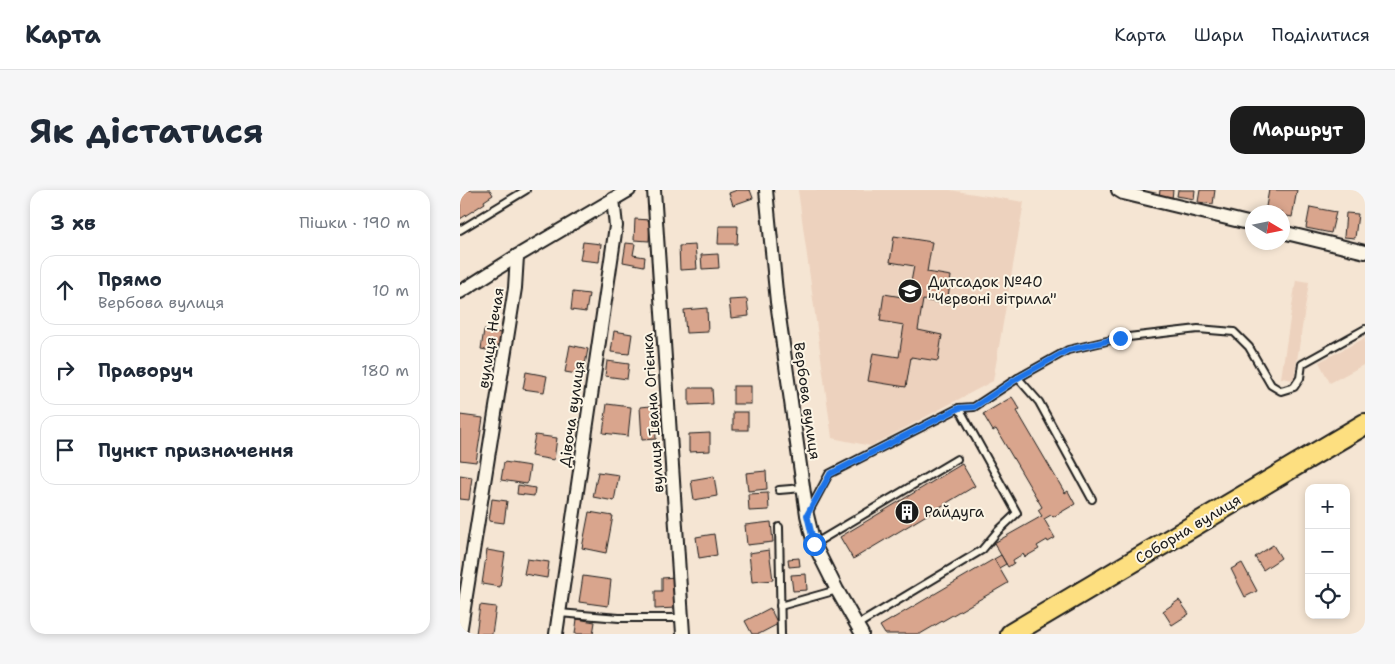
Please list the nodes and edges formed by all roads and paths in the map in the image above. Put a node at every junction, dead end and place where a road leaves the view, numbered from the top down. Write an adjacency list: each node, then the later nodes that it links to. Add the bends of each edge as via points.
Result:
1 (526, 190): 8 (lane)
2 (629, 190): 6 (street)
3 (654, 190): 27 (street, вулиця Івана Огієнка)
4 (766, 190): 18 (street, Вербова вулиця, via 777,302)
5 (1118, 190): 7 (street)
6 (613, 199): 11 (street); 26 (street, Дівоча вулиця, via 616,226)
7 (1245, 222)
8 (460, 230)
9 (1290, 234): 10 (street)
10 (1365, 252)
11 (517, 256): 12 (street); 29 (street, вулиця Нечая, via 515,288)
12 (460, 292)
13 (1365, 329): 14 (lane, via 1302,364 1300,378 1294,388 1281,391 1271,385 1249,347 1234,332 1198,329 1120,338 1068,350)
14 (1018, 378): 15 (lane, via 974,407); 20 (lane, via 1039,402)
15 (959, 408): 21 (lane, via 830,474); 28 (lane, via 1017,513 982,550)
16 (1365, 424): 33 (main road, Соборна вулиця)
17 (957, 459): 23 (lane)
18 (803, 488): 19 (lane); 21 (street, Вербова вулиця)
19 (779, 490)
20 (1092, 499)
21 (807, 515): 23 (street, Вербова вулиця)
22 (779, 527): 25 (lane)
23 (814, 544): 24 (street, Вербова вулиця)
24 (837, 590): 25 (lane); 28 (street, Вербова вулиця)
25 (780, 606): 32 (lane)
26 (559, 613): 27 (lane, via 619,618); 30 (street, Дівоча вулиця)
27 (682, 618): 31 (street, вулиця Івана Огієнка)
28 (860, 630)
29 (460, 633)
30 (556, 634)
31 (683, 634)
32 (781, 634)
33 (1011, 634)

